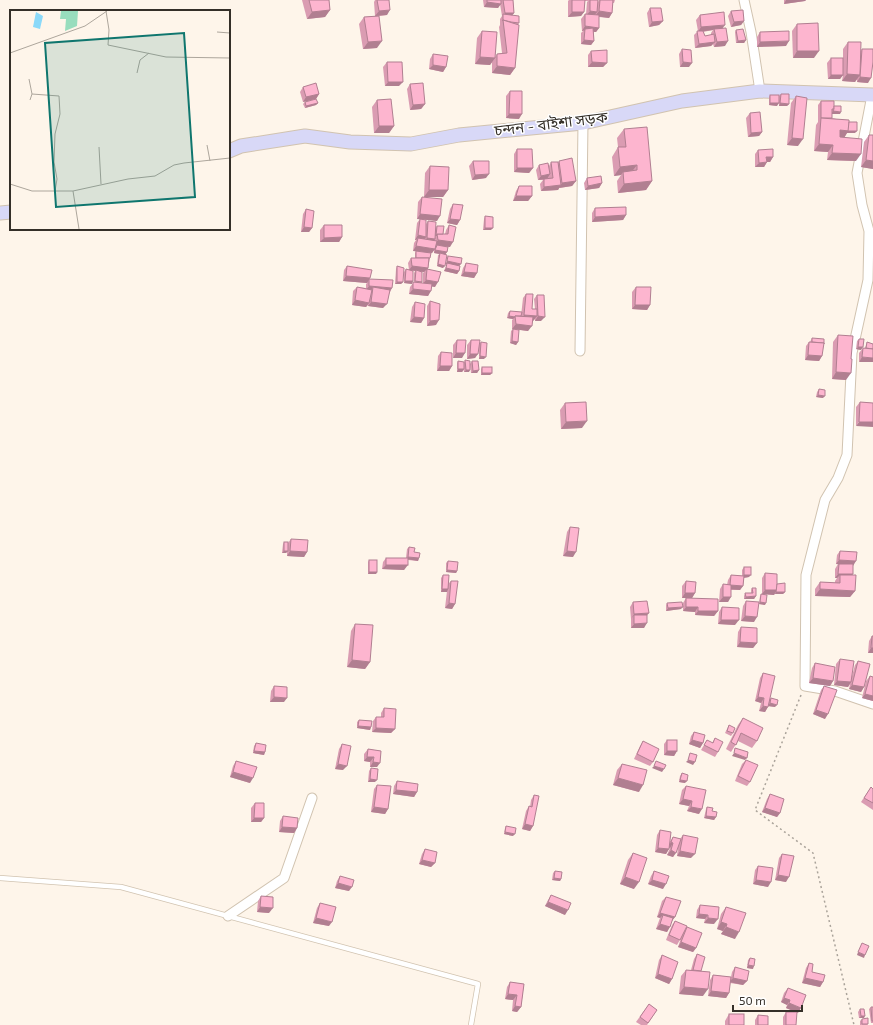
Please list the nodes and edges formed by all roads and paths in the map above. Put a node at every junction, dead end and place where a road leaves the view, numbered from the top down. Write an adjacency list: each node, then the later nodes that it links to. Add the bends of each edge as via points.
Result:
1 (744, 0): 2 (street)
2 (760, 91): 3 (main road, চন্দন - বাইশা সড়ক); 4 (main road, চন্দন - বাইশা সড়ক, via 682,101)
3 (872, 95): 9 (street, via 857,173 862,205 870,231 868,280 852,353 847,455 838,478 825,500 806,575)
4 (583, 123): 5 (main road, চন্দন - বাইশা সড়ক, via 459,135 412,144 350,142 305,136 241,146); 8 (street)
5 (230, 151)
6 (10, 212): 7 (main road)
7 (0, 213)
8 (580, 351)
9 (805, 686): 10 (street, via 835,691); 15 (path, via 755,810 813,853)
10 (873, 704)
11 (312, 798): 13 (street, via 284,878)
12 (0, 878): 13 (lane, via 121,887)
13 (228, 916): 14 (lane, via 478,984)
14 (471, 1025)
15 (854, 1025)

